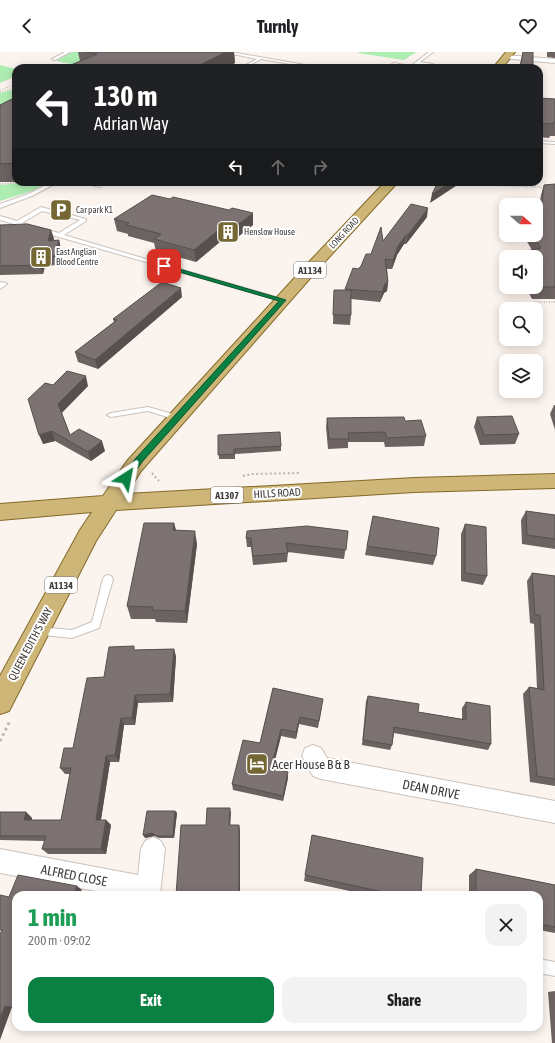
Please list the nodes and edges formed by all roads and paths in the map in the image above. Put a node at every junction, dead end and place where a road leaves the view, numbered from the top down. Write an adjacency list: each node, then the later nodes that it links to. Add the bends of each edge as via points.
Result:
1 (68, 52): 6 (lane)
2 (225, 52): 5 (lane)
3 (431, 52): 8 (lane)
4 (508, 54): 7 (street); 12 (main road)
5 (261, 58): 9 (lane); 10 (lane)
6 (54, 59)
7 (555, 61)
8 (417, 63): 11 (lane)
9 (250, 64)
10 (296, 64)
11 (424, 64)
12 (500, 64)
13 (12, 86): 15 (path)
14 (12, 89): 15 (path)
15 (0, 91)
16 (543, 142): 17 (lane)
17 (555, 143)
18 (12, 183): 19 (path)
19 (0, 184)
20 (48, 186): 23 (lane)
21 (388, 186): 28 (main road, LONG ROAD / A1134)
22 (512, 186): 24 (path, via 541,187 545,195 540,195 539,208)
23 (0, 206)
24 (544, 214)
25 (0, 218): 26 (lane)
26 (18, 223): 27 (lane); 27 (lane, via 41,209 84,220)
27 (60, 235): 28 (lane)
28 (283, 300): 32 (main road, LONG ROAD / A1134)
29 (543, 302): 30 (path)
30 (555, 302)
31 (111, 415): 32 (lane, via 148,409)
32 (177, 418): 38 (main road, LONG ROAD / A1134, via 139,460)
33 (282, 470): 35 (path)
34 (150, 472): 37 (path)
35 (282, 476)
36 (555, 481): 38 (main road, HILLS ROAD / A1307, via 414,485 172,498)
37 (163, 482)
38 (110, 504): 39 (main road, HILLS ROAD / A1307); 41 (main road, QUEEN EDITH'S WAY / A1134, via 88,536)
39 (0, 512)
40 (108, 579): 41 (lane, via 96,625 72,634)
41 (36, 631): 42 (main road, QUEEN EDITH'S WAY / A1134)
42 (0, 702)
43 (313, 756): 44 (street, DEAN DRIVE, via 322,768)
44 (555, 812)
45 (153, 849): 48 (street, ALFRED CLOSE)
46 (0, 861): 47 (street, ALFRED CLOSE)
47 (143, 891)
48 (148, 891)
49 (543, 967): 50 (lane)
50 (555, 969)

